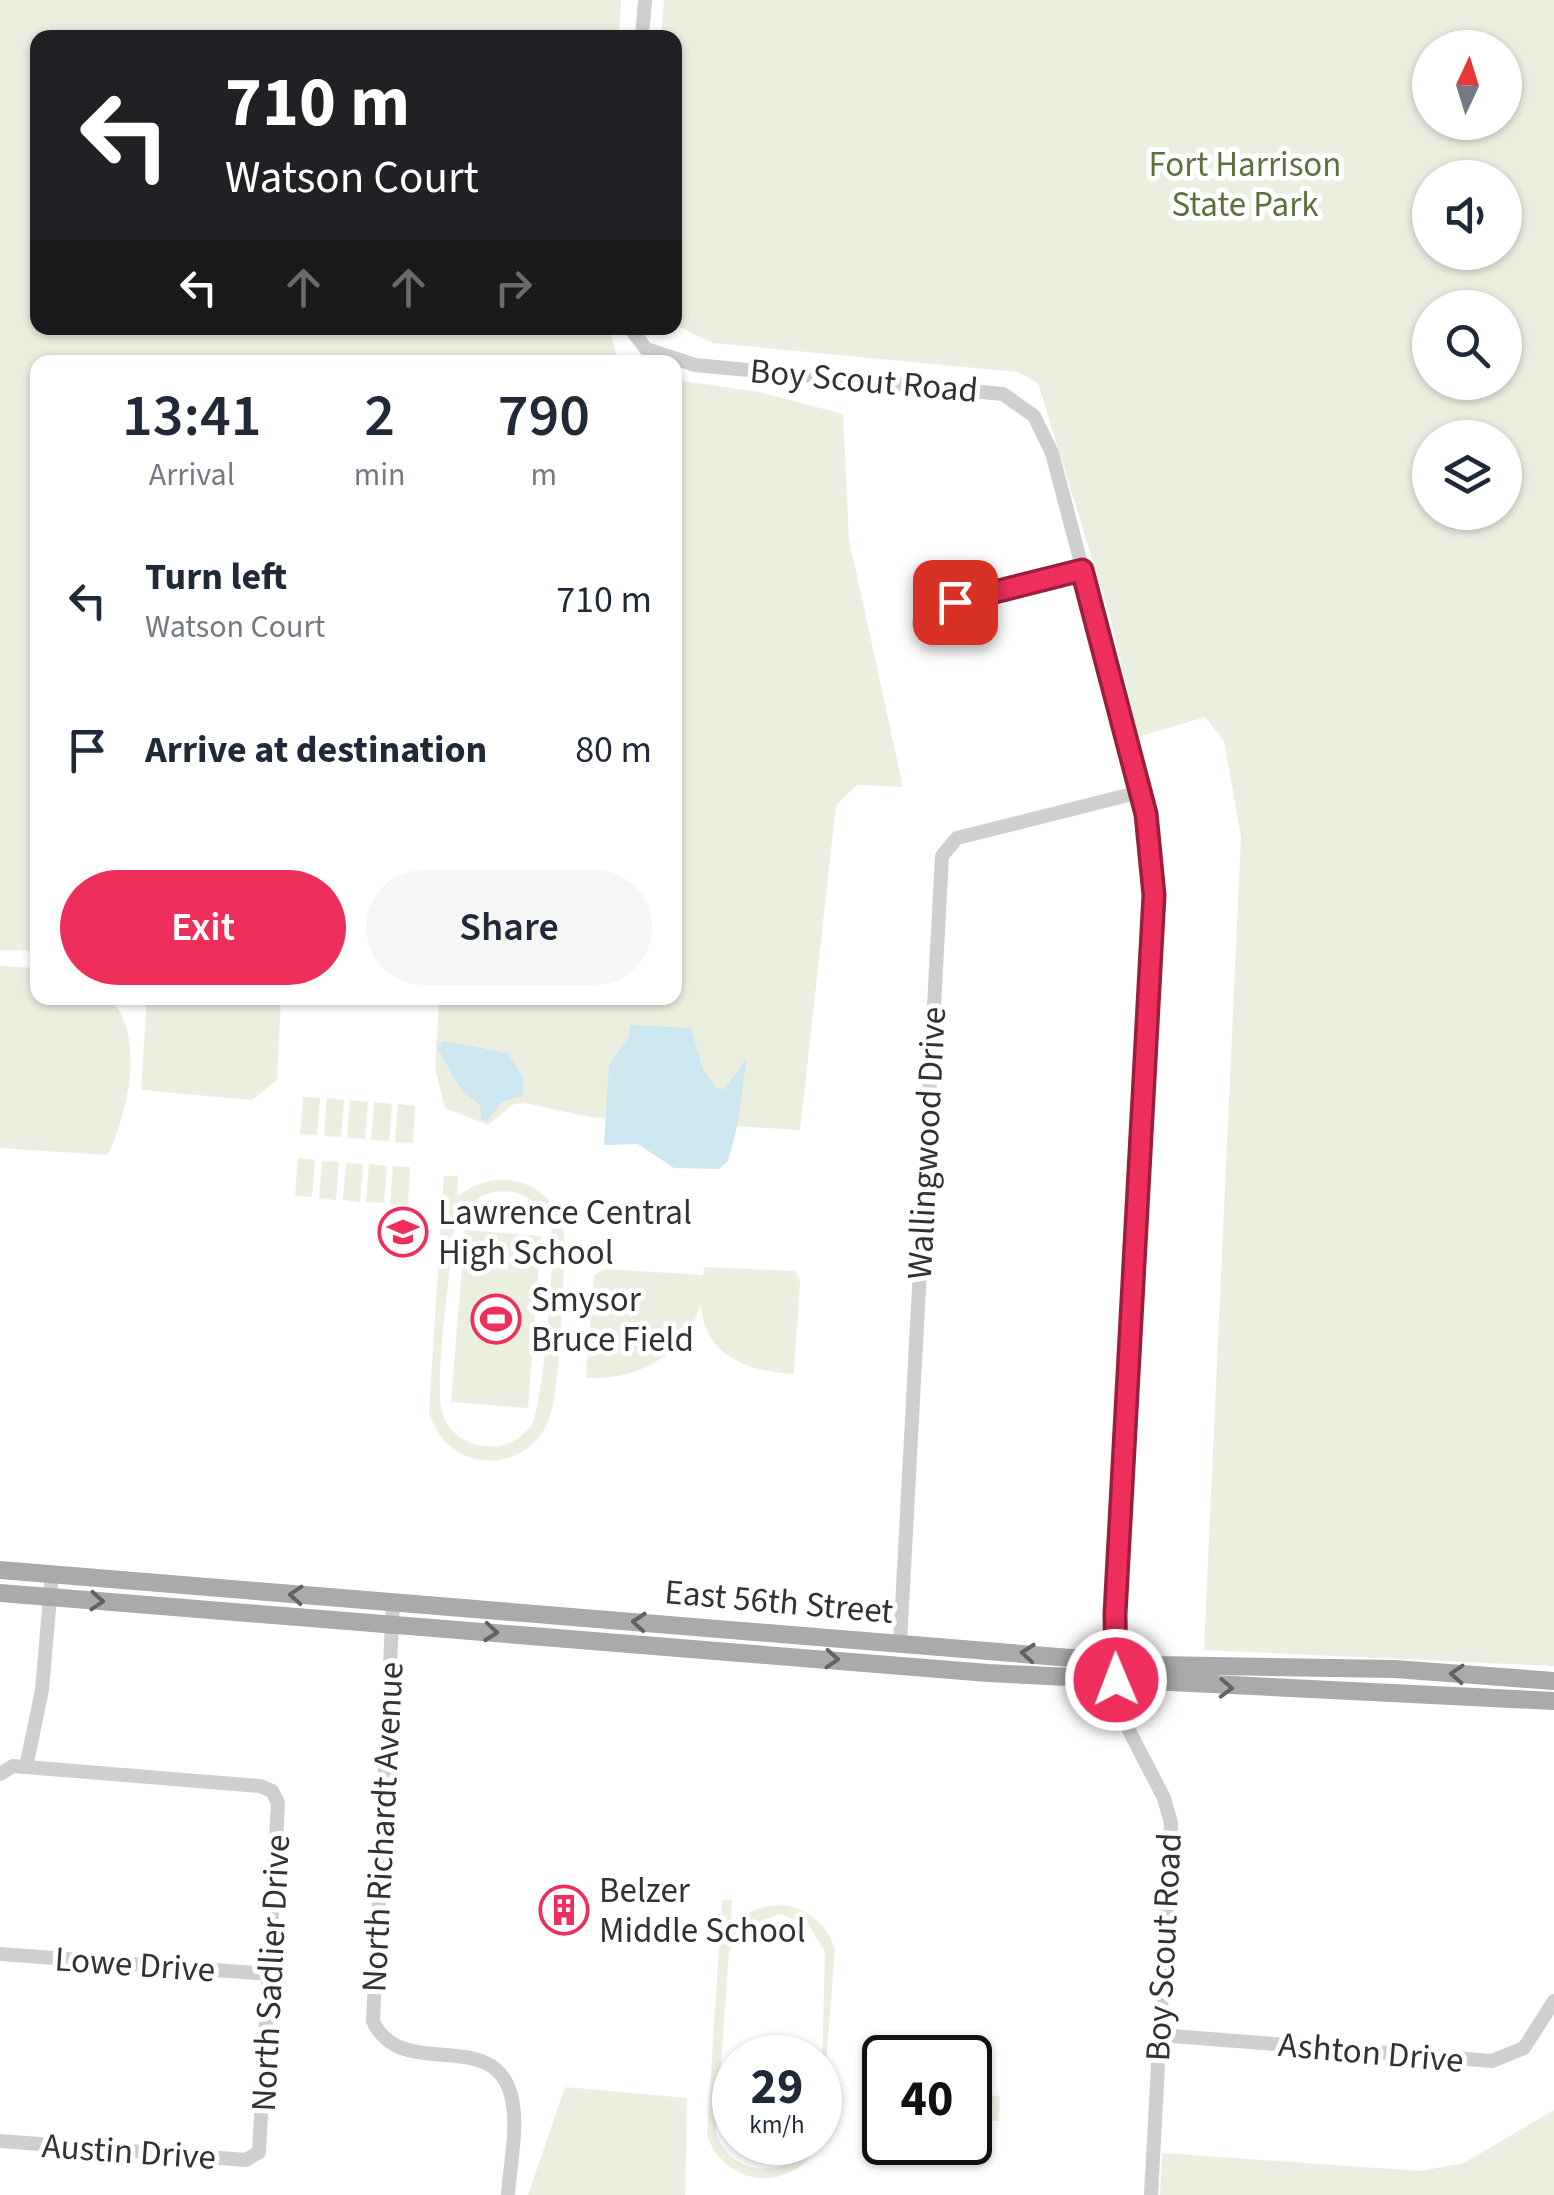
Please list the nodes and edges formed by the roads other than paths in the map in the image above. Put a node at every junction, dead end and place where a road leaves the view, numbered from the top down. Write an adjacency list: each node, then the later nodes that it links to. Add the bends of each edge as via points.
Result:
1 (644, 0): 2 (street)
2 (642, 30)
3 (635, 335): 4 (street, Boy Scout Road, via 646,349)
4 (664, 355)
5 (682, 361): 6 (street, Boy Scout Road, via 991,390 1014,399 1034,416 1052,453)
6 (1082, 570): 7 (street, via 955,602); 8 (street, Boy Scout Road)
7 (919, 623)
8 (1140, 792): 16 (street, Wallingwood Drive, via 957,838 942,856); 18 (street, Boy Scout Road, via 1154,895)
9 (0, 1570): 10 (main road, East 56th Street)
10 (52, 1574): 12 (street); 13 (main road, East 56th Street, one-way to 10)
11 (0, 1594): 12 (main road, East 56th Street)
12 (50, 1597): 14 (main road, East 56th Street, one-way to 14); 22 (street, via 42,1690)
13 (393, 1602): 14 (street, North Richardt Avenue); 15 (main road, East 56th Street, one-way to 13)
14 (394, 1624): 17 (main road, East 56th Street, one-way to 17); 30 (street, North Richardt Avenue, via 373,2021 394,2047 474,2057 503,2077 514,2106)
15 (736, 1630): 16 (main road, East 56th Street); 17 (street)
16 (900, 1644): 18 (main road, East 56th Street, one-way to 16)
17 (735, 1651): 19 (main road, East 56th Street, one-way to 19)
18 (1114, 1660): 19 (street, Boy Scout Road); 20 (main road, East 56th Street, one-way to 18, via 1395,1668)
19 (1116, 1680): 21 (main road, East 56th Street, one-way to 21); 27 (street, Boy Scout Road, via 1126,1729 1171,1824)
20 (1554, 1681)
21 (1554, 1701)
22 (26, 1767): 23 (street); 25 (street, North Sadlier Drive, via 272,1791 278,1803)
23 (0, 1774)
24 (0, 1954): 25 (street, Lowe Drive)
25 (270, 1974): 29 (street, North Sadlier Drive, via 262,2144)
26 (1554, 2001): 27 (street, Ashton Drive, via 1524,2048 1492,2062)
27 (1160, 2035): 31 (street, Boy Scout Road)
28 (0, 2141): 29 (street, Austin Drive, via 246,2160)
29 (256, 2155)
30 (508, 2195)
31 (1152, 2195)

